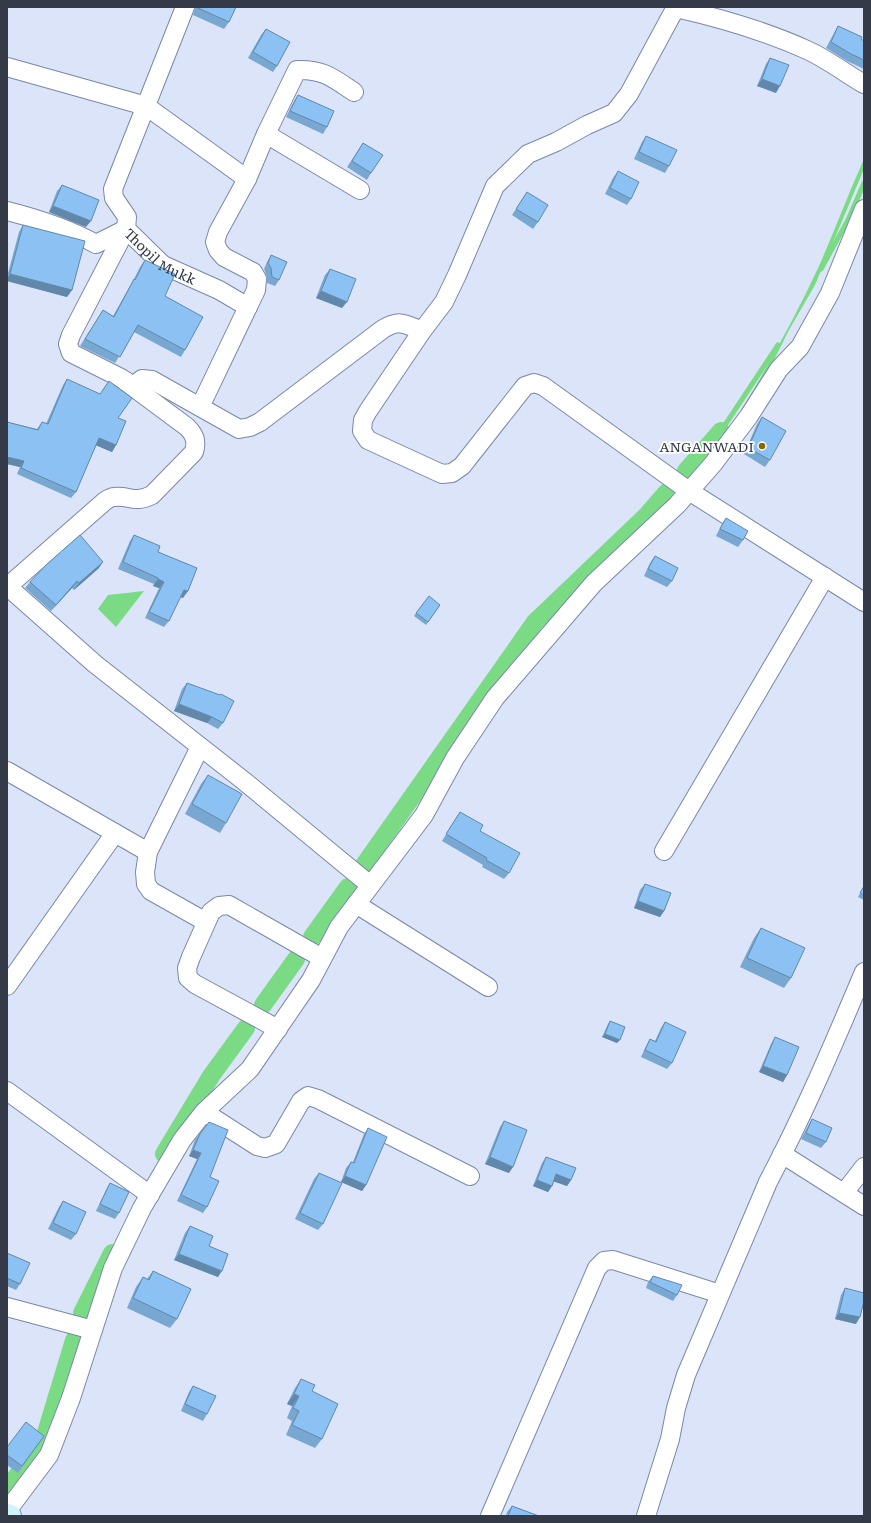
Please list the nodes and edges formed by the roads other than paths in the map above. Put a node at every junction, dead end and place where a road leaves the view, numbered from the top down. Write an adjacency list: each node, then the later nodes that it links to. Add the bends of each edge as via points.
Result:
1 (185, 7): 6 (street)
2 (676, 8): 4 (street, via 787,41 808,50); 14 (street, via 629,94 614,113 528,154 495,186 444,302)
3 (7, 67): 6 (street)
4 (864, 84)
5 (354, 92): 7 (street, via 326,74 297,70)
6 (146, 106): 8 (street); 12 (street, via 113,189 114,198 127,216)
7 (266, 134): 8 (street); 9 (street)
8 (247, 180): 13 (street, via 215,242 224,256 253,272 257,279 256,290)
9 (360, 190)
10 (864, 209): 17 (street, via 830,293 800,347 778,369 749,416 714,464)
11 (7, 211): 12 (street, Thopil Mukk, via 39,219 96,244)
12 (126, 229): 13 (street, Thopil Mukk, via 163,266 219,290); 15 (street, via 68,344 71,353)
13 (248, 308): 16 (street)
14 (422, 331): 16 (street, via 401,322 391,324 250,427 239,429); 17 (street, via 363,420 362,431 368,440 442,474 452,473 462,466 525,386 534,383 552,392)
15 (120, 378): 16 (street, via 133,386 142,379 152,380); 19 (street, via 187,426 194,434 194,452 152,495 136,500 114,497 105,500)
16 (200, 407)
17 (689, 492): 18 (street); 26 (street, via 594,583 495,698 454,758 424,815)
18 (825, 577): 20 (street); 24 (street)
19 (7, 586): 21 (street, via 95,664)
20 (864, 602)
21 (200, 747): 25 (street); 26 (street)
22 (7, 771): 23 (street)
23 (115, 832): 25 (street); 31 (street)
24 (664, 851)
25 (148, 852): 28 (street, via 145,872 146,884 151,892)
26 (370, 885): 27 (street)
27 (356, 904): 29 (street, via 339,927); 32 (street)
28 (206, 922): 29 (street, via 211,912 219,906 229,906); 33 (street, via 187,968 188,978)
29 (322, 958): 33 (street, via 311,980)
30 (864, 972): 36 (street, via 846,1017)
31 (7, 986)
32 (488, 987)
33 (278, 1029): 35 (street, via 250,1069)
34 (7, 1092): 40 (street)
35 (204, 1112): 38 (street, via 257,1146 265,1148 276,1144 302,1101 308,1096); 40 (street, via 182,1140)
36 (782, 1154): 39 (street); 42 (street)
37 (864, 1167): 39 (street)
38 (470, 1176)
39 (844, 1193): 41 (street)
40 (150, 1194): 44 (street, via 113,1268)
41 (864, 1206)
42 (720, 1294): 48 (street, via 613,1260 604,1261 597,1268); 49 (street, via 686,1375 670,1439)
43 (7, 1307): 44 (street)
44 (93, 1330): 45 (street, via 49,1455)
45 (7, 1511)
46 (7, 1515): 47 (street)
47 (10, 1516)
48 (490, 1516)
49 (646, 1516)

